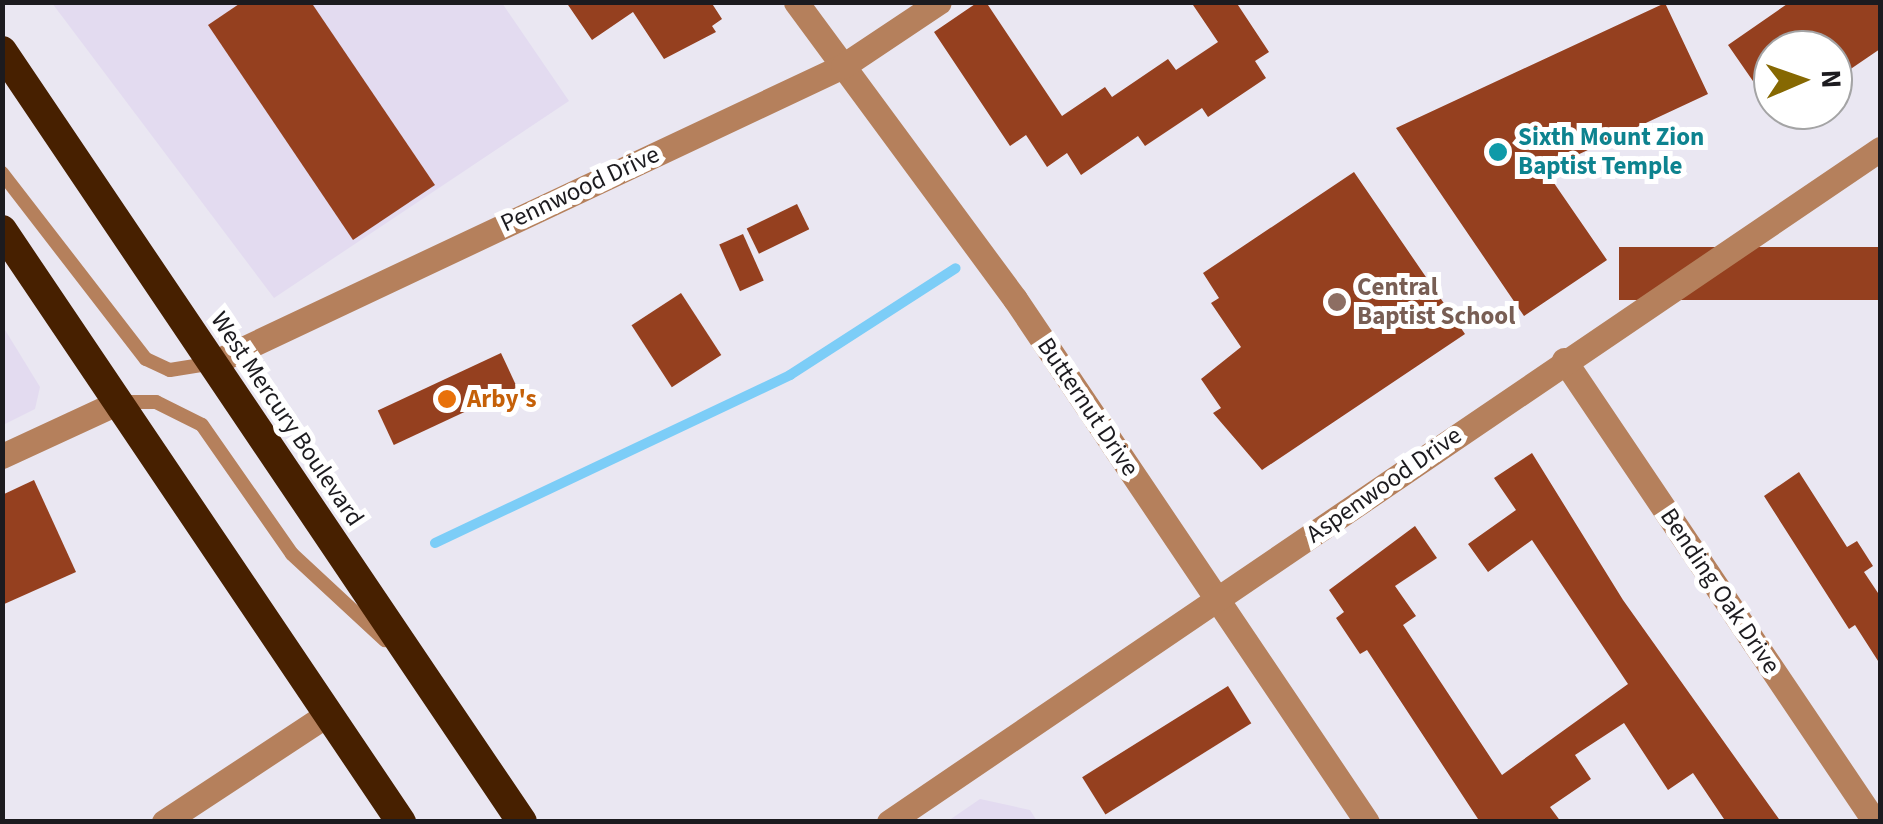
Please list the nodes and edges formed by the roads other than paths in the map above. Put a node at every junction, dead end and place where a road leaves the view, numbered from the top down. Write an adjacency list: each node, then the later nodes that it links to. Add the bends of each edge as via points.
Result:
1 (796, 2): 4 (street, Butternut Drive)
2 (939, 2): 4 (street, Pennwood Drive)
3 (2, 51): 9 (highway, West Mercury Boulevard)
4 (843, 66): 9 (street, Pennwood Drive); 12 (street, Butternut Drive, via 1015,299)
5 (1880, 149): 8 (street, Aspenwood Drive)
6 (2, 173): 9 (lane, via 146,359 170,370)
7 (2, 230): 10 (highway)
8 (1564, 360): 12 (street, Aspenwood Drive); 20 (street, Bending Oak Drive)
9 (213, 363): 13 (highway, West Mercury Boulevard)
10 (118, 402): 11 (street); 13 (lane, via 156,402 202,425 292,554); 14 (highway)
11 (2, 456)
12 (1218, 600): 18 (street, Aspenwood Drive); 19 (street, Butternut Drive)
13 (423, 674): 17 (highway, West Mercury Boulevard)
14 (328, 713): 15 (street); 16 (highway)
15 (164, 822)
16 (401, 822)
17 (522, 822)
18 (889, 822)
19 (1367, 822)
20 (1874, 822)

